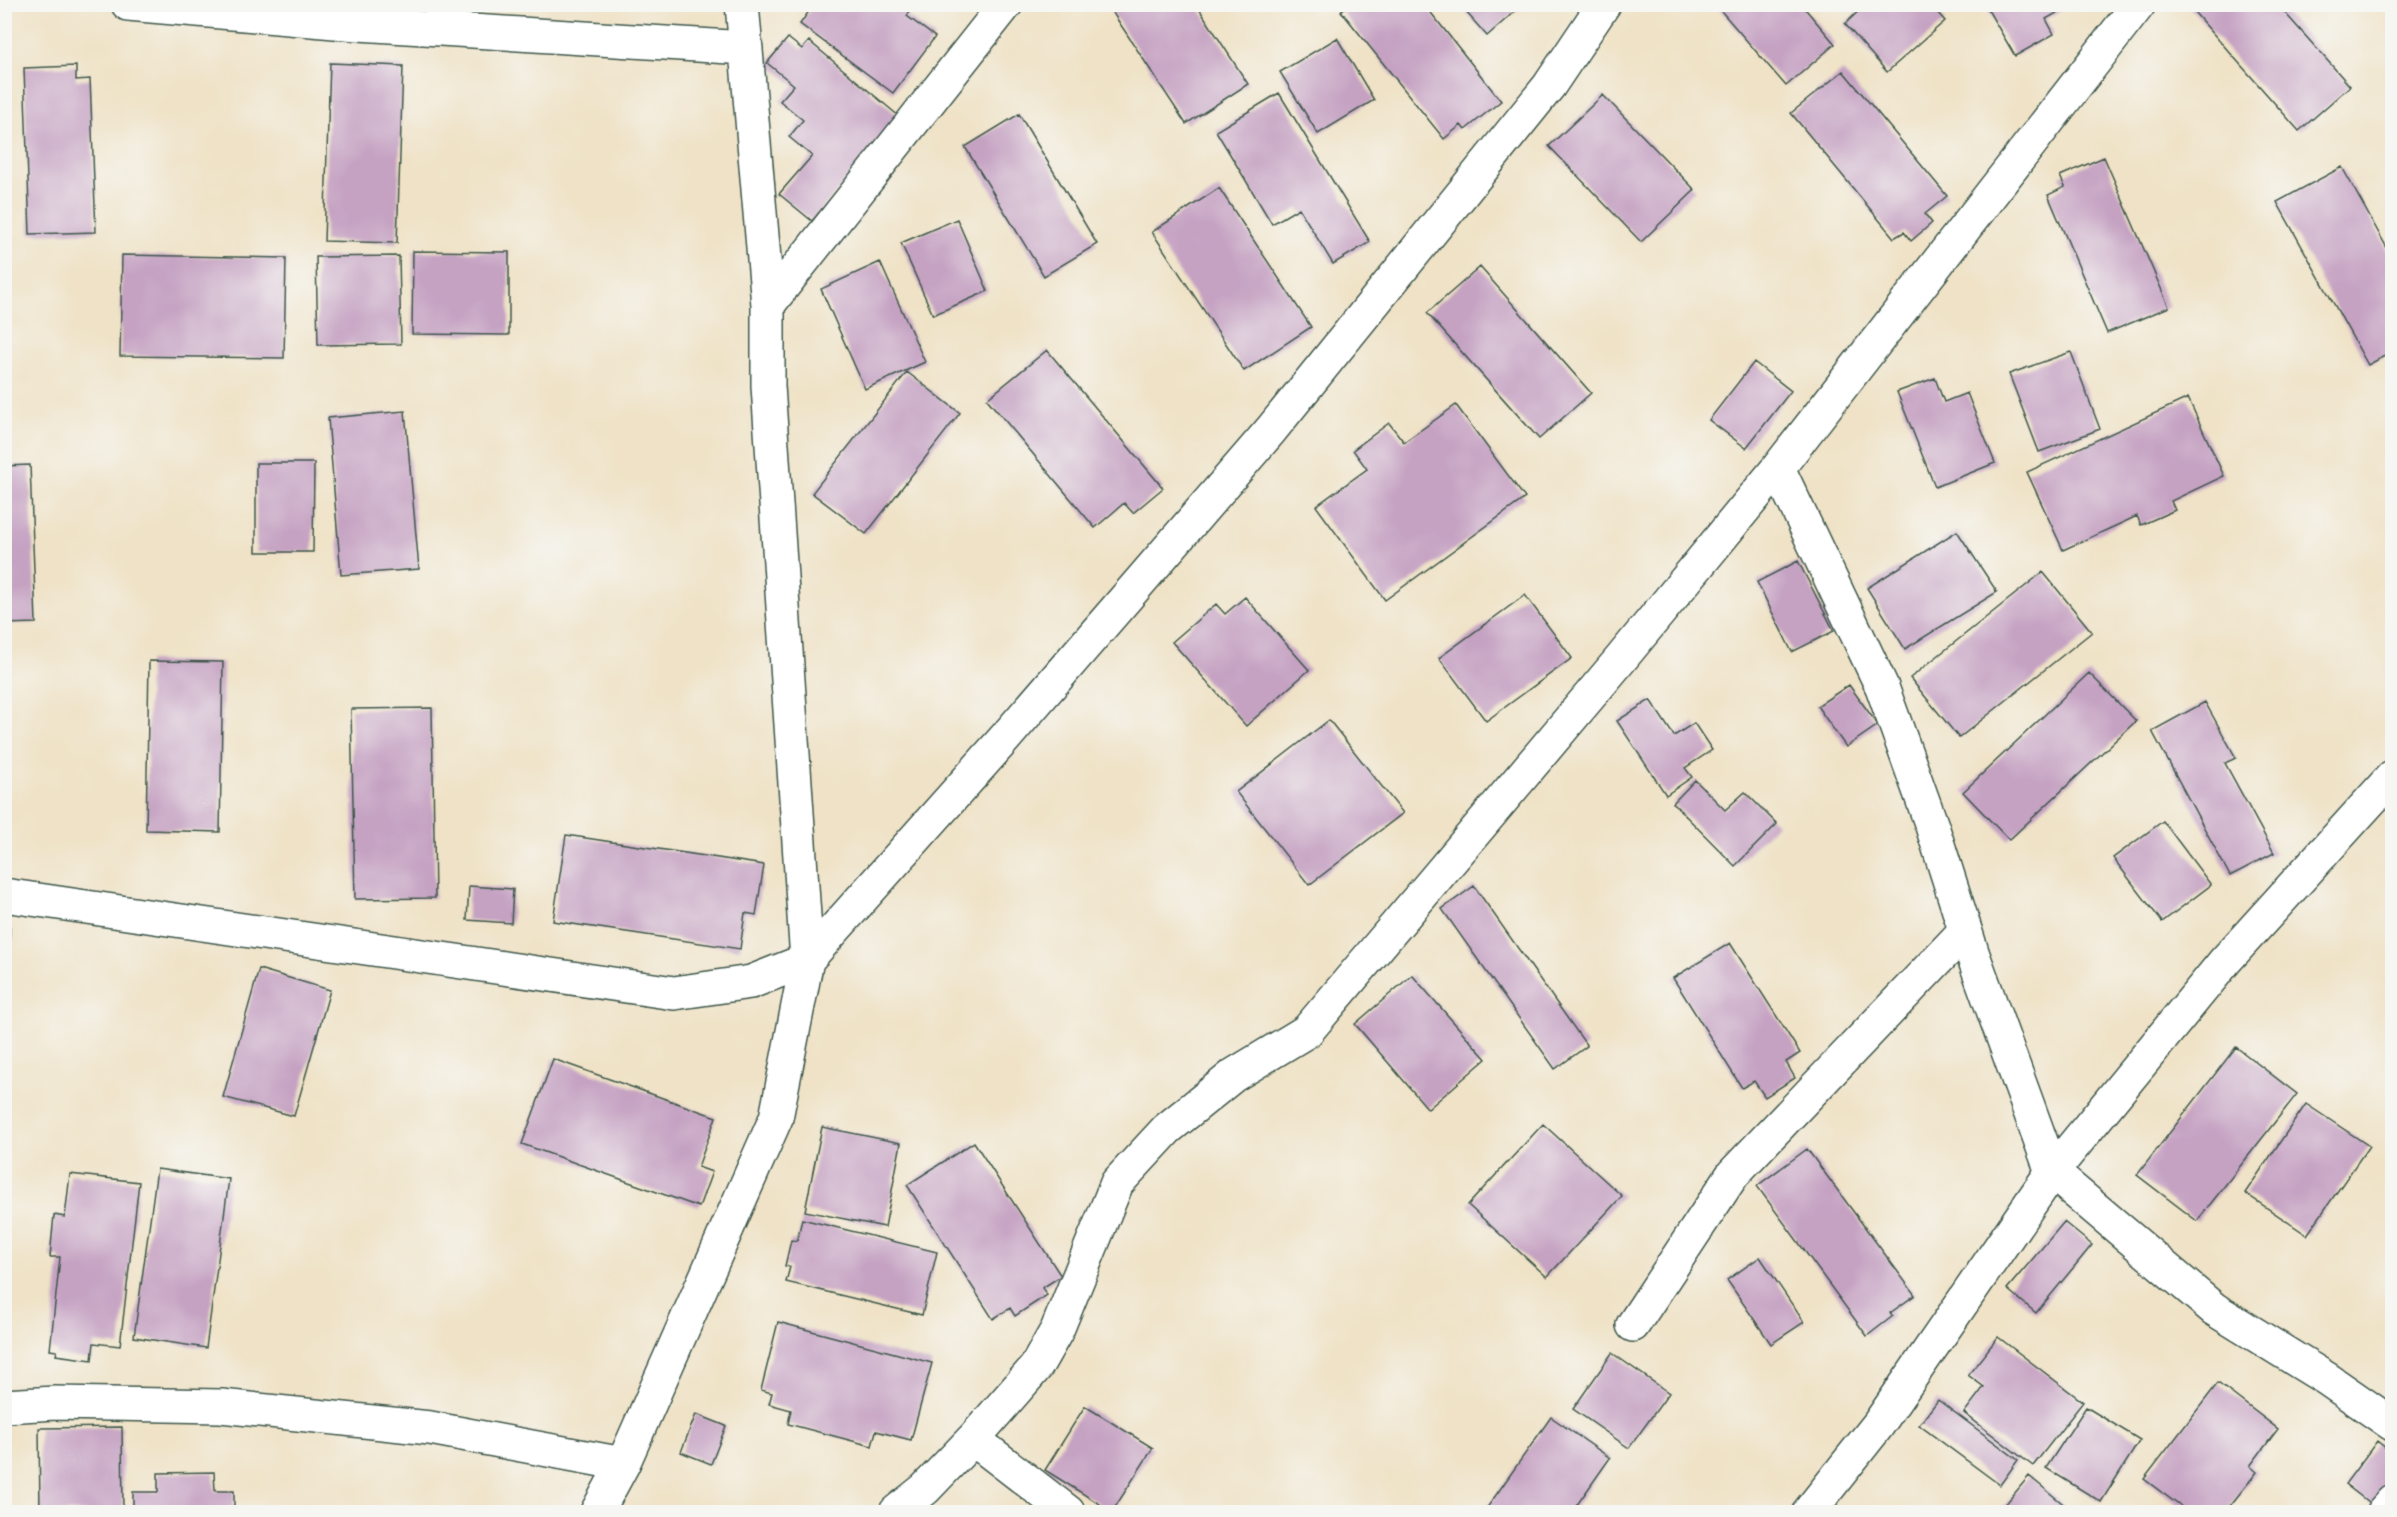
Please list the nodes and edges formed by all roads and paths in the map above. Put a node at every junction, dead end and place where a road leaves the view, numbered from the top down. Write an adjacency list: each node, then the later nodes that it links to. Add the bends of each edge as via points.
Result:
1 (128, 4): 6 (street, via 358,24)
2 (742, 4): 6 (street)
3 (1006, 4): 7 (street)
4 (1604, 4): 12 (street, via 1549,86 1271,430)
5 (2139, 4): 8 (street)
6 (746, 48): 7 (street)
7 (768, 305): 12 (street, via 768,386)
8 (1778, 468): 11 (street, via 1882,687); 17 (street, via 1307,1031 1234,1075 1167,1130 1117,1183 1052,1339 1036,1367)
9 (2392, 777): 13 (street, via 2225,961)
10 (4, 895): 12 (street, via 674,993 751,982)
11 (1965, 931): 13 (street); 14 (street, via 1733,1174)
12 (807, 960): 18 (street, via 776,1118)
13 (2052, 1172): 16 (street, via 2214,1309); 23 (street, via 1878,1425)
14 (1633, 1325)
15 (4, 1406): 18 (street, via 220,1406 430,1428)
16 (2392, 1424)
17 (973, 1439): 21 (street, via 925,1489); 22 (street)
18 (623, 1464): 20 (street)
19 (2392, 1502): 24 (street)
20 (607, 1511)
21 (896, 1512)
22 (1068, 1512)
23 (1809, 1512)
24 (2383, 1512)

